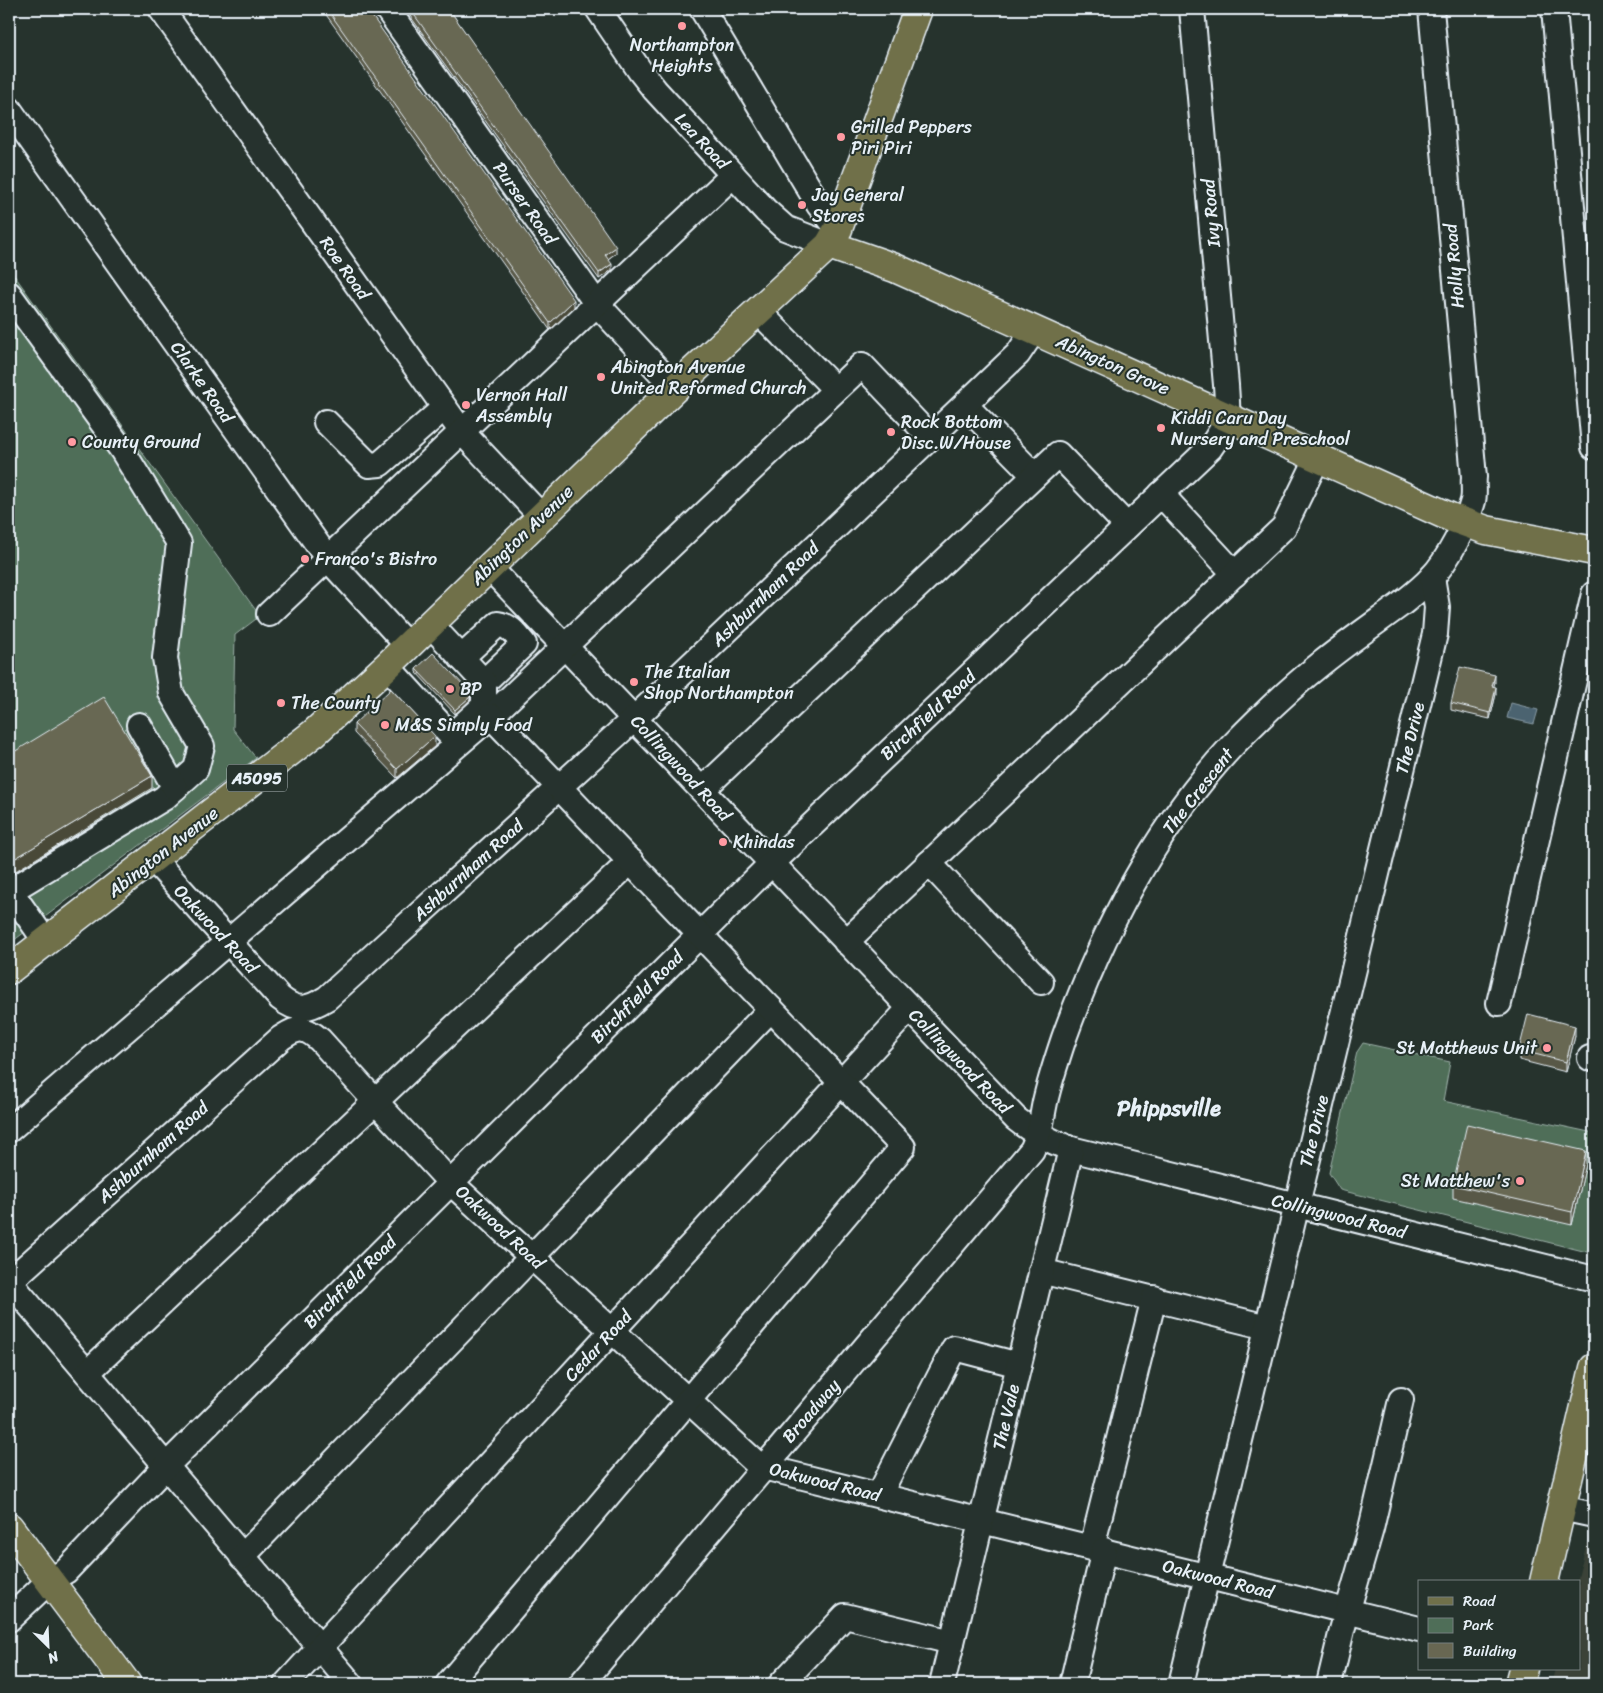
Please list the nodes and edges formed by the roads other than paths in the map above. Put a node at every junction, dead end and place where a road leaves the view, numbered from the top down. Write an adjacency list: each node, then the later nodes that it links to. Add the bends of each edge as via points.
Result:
1 (161, 9): 19 (street, Roe Road)
2 (387, 9): 13 (street, Purser Road)
3 (598, 9): 10 (street, Lea Road, via 655,90)
4 (702, 9): 11 (street, via 820,205)
5 (918, 9): 11 (main road, Abington Avenue)
6 (1192, 9): 20 (street, Ivy Road)
7 (1431, 9): 29 (street, Holly Road, via 1474,477 1473,499)
8 (1554, 9): 24 (street)
9 (9, 109): 32 (street, Clarke Road)
10 (732, 174): 11 (street, Lea Road, via 785,228); 13 (street)
11 (834, 237): 14 (main road, Abington Avenue / A5095); 15 (main road, Abington Grove)
12 (9, 294): 48 (street, via 122,450 179,542 166,658 171,692 202,746 196,769)
13 (596, 303): 16 (street, Purser Road); 22 (street)
14 (758, 311): 16 (main road, Abington Avenue / A5095); 17 (street)
15 (1034, 330): 18 (street, Ashburnham Road, via 1018,354); 20 (main road, Abington Grove)
16 (676, 388): 28 (main road, Abington Avenue / A5095)
17 (836, 389): 23 (street, via 862,365); 40 (street)
18 (964, 405): 23 (street, Ashburnham Road); 26 (street)
19 (444, 408): 21 (street, via 380,464 374,465 368,465); 22 (street, Roe Road)
20 (1228, 417): 25 (main road, Abington Grove); 27 (street, Birchfield Road, via 1223,431 1210,448)
21 (326, 422)
22 (462, 432): 28 (street, Roe Road); 32 (street)
23 (930, 437): 45 (street, Ashburnham Road)
24 (1594, 447)
25 (1318, 458): 29 (main road, Abington Grove); 34 (street, via 1284,526)
26 (1034, 476): 30 (street, via 1058,454); 49 (street)
27 (1161, 494): 30 (street, Birchfield Road); 34 (street)
28 (541, 516): 33 (main road, Abington Avenue / A5095)
29 (1466, 523): 31 (main road, Abington Grove, via 1495,532); 35 (street, The Crescent)
30 (1127, 526): 53 (street, Birchfield Road)
31 (1594, 551)
32 (328, 559): 37 (street); 39 (street, Clarke Road)
33 (489, 566): 38 (main road, Abington Avenue / A5095); 40 (street, Collingwood Road)
34 (1235, 574): 52 (street)
35 (1432, 577): 68 (street, The Crescent, via 1323,662 1273,706 1230,749 1159,840 1136,876 1078,998 1056,1063); 71 (street, The Drive, via 1437,607 1435,634)
36 (1594, 594): 61 (street)
37 (270, 614)
38 (430, 624): 39 (main road, Abington Avenue / A5095); 41 (street)
39 (408, 646): 42 (main road, Abington Avenue / A5095)
40 (566, 647): 44 (street); 45 (street, Collingwood Road)
41 (461, 658): 43 (street); 43 (street, via 498,624 511,629 524,644)
42 (387, 666): 43 (street, via 451,736 484,706); 50 (main road, Abington Avenue / A5095, via 314,733)
43 (484, 682)
44 (491, 716): 47 (street); 57 (street)
45 (634, 719): 47 (street, Ashburnham Road); 49 (street, Collingwood Road)
46 (139, 726): 48 (street)
47 (560, 787): 51 (street); 64 (street, Ashburnham Road)
48 (175, 788): 54 (street, via 164,798)
49 (702, 790): 53 (street, Collingwood Road)
50 (153, 859): 56 (main road, Abington Avenue / A5095); 57 (street, Oakwood Road)
51 (631, 861): 55 (street); 66 (street)
52 (929, 863): 58 (street); 60 (street)
53 (771, 864): 55 (street, Birchfield Road); 58 (street, Collingwood Road)
54 (9, 890): 56 (street)
55 (701, 934): 63 (street); 70 (street, Birchfield Road)
56 (46, 942): 59 (main road, Abington Avenue / A5095)
57 (228, 942): 64 (street, Oakwood Road); 67 (street)
58 (846, 942): 62 (street, Collingwood Road)
59 (9, 970)
60 (1041, 982)
61 (1500, 1003)
62 (910, 1008): 65 (street, Cedar Road); 68 (street, Collingwood Road, via 1016,1119)
63 (771, 1009): 65 (street); 72 (street)
64 (304, 1018): 66 (street, Oakwood Road, via 312,1033); 75 (street, Ashburnham Road)
65 (841, 1082): 78 (street, Cedar Road); 83 (street, via 903,1146)
66 (375, 1102): 70 (street, Oakwood Road); 81 (street)
67 (9, 1130)
68 (1039, 1136): 69 (street, Collingwood Road); 85 (street, Broadway, via 1032,1150)
69 (1071, 1149): 71 (street, Collingwood Road); 73 (street, The Vale)
70 (450, 1182): 72 (street, Oakwood Road); 84 (street, Birchfield Road)
71 (1296, 1205): 74 (street, Collingwood Road); 77 (street, The Drive)
72 (532, 1257): 78 (street, Oakwood Road); 92 (street)
73 (1041, 1270): 76 (street); 79 (street, The Vale)
74 (1594, 1279)
75 (9, 1281): 81 (street)
76 (1154, 1298): 77 (street); 91 (street)
77 (1268, 1327): 93 (street, The Drive)
78 (612, 1331): 83 (street, Oakwood Road); 100 (street, Cedar Road)
79 (1019, 1365): 86 (street, via 954,1348); 89 (street, The Vale)
80 (1594, 1368): 87 (main road)
81 (87, 1373): 84 (street)
82 (1400, 1400): 96 (street, via 1371,1529)
83 (688, 1401): 85 (street, Oakwood Road); 105 (street)
84 (166, 1466): 92 (street); 94 (street, Birchfield Road, via 66,1571)
85 (763, 1467): 86 (street, Oakwood Road); 106 (street, Broadway)
86 (879, 1495): 89 (street, Oakwood Road)
87 (1561, 1508): 88 (street); 95 (main road)
88 (1594, 1515)
89 (982, 1520): 91 (street, Oakwood Road); 99 (street, The Vale)
90 (9, 1527): 94 (main road)
91 (1098, 1549): 93 (street, Oakwood Road); 109 (street)
92 (242, 1557): 100 (street)
93 (1207, 1576): 96 (street, Oakwood Road); 110 (street, The Drive)
94 (50, 1580): 97 (street, Birchfield Road); 102 (main road)
95 (1544, 1580)
96 (1348, 1611): 98 (street, Oakwood Road); 111 (street)
97 (9, 1619)
98 (1418, 1629)
99 (952, 1642): 107 (street, via 845,1616); 108 (street, The Vale)
100 (320, 1647): 103 (street, Cedar Road); 104 (street)
101 (1523, 1670): 112 (main road)
102 (127, 1684)
103 (286, 1684)
104 (351, 1684)
105 (448, 1684)
106 (581, 1684)
107 (781, 1684)
108 (942, 1684)
109 (1072, 1684)
110 (1181, 1684)
111 (1329, 1684)
112 (1519, 1684)

